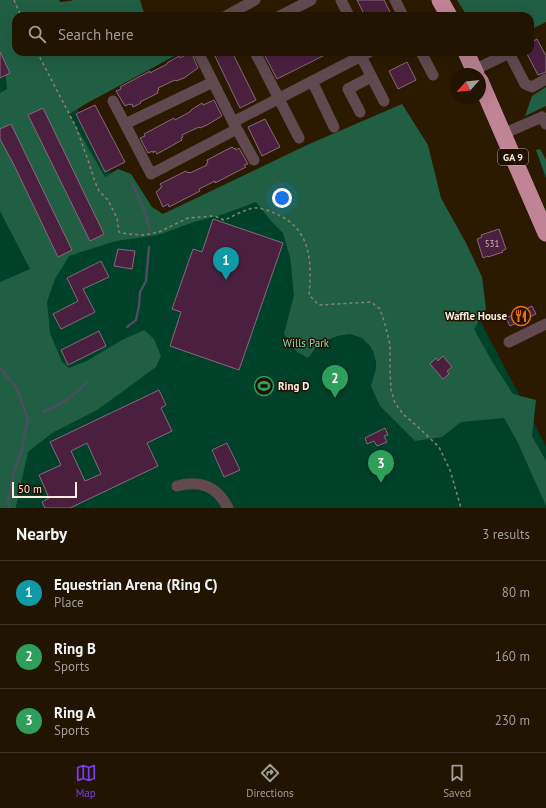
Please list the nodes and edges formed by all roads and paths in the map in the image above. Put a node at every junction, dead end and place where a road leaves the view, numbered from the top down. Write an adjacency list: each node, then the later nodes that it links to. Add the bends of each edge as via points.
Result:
1 (14, 0): 6 (path)
2 (255, 0): 7 (lane)
3 (311, 0): 8 (lane)
4 (341, 0): 9 (lane)
5 (395, 0): 10 (lane)
6 (19, 12)
7 (233, 12)
8 (288, 12)
9 (347, 12)
10 (401, 12)
11 (38, 56): 44 (path, via 76,127 99,191 108,200 117,218 119,232 143,236 159,232 188,218 211,216 224,220 247,210 265,209 291,222 303,235 308,250 308,295 319,305 371,302 380,309 390,346 391,390 395,403 402,414 439,447 450,470)
12 (200, 56): 26 (lane)
13 (257, 56): 28 (lane)
14 (360, 56): 25 (lane)
15 (367, 56): 23 (lane)
16 (423, 56): 22 (lane)
17 (468, 56): 20 (highway, GA 9)
18 (505, 56): 21 (lane)
19 (511, 56): 24 (lane, via 525,84 532,86)
20 (474, 68)
21 (486, 69)
22 (433, 75)
23 (371, 77): 30 (lane); 31 (lane, via 348,89)
24 (546, 79)
25 (312, 81): 28 (lane); 35 (lane)
26 (213, 82): 33 (lane); 34 (lane)
27 (486, 95): 36 (highway, GA 9)
28 (279, 98): 34 (lane); 37 (lane)
29 (113, 101): 33 (lane)
30 (384, 101)
31 (360, 112)
32 (545, 119): 36 (lane)
33 (125, 124): 34 (lane, via 151,174)
34 (235, 126): 38 (lane)
35 (334, 127)
36 (503, 134): 39 (highway, GA 9)
37 (299, 138)
38 (254, 160)
39 (546, 233)
40 (546, 324): 41 (lane)
41 (510, 342)
42 (177, 486): 43 (lane, via 206,486 217,492)
43 (228, 508)
44 (461, 508)

